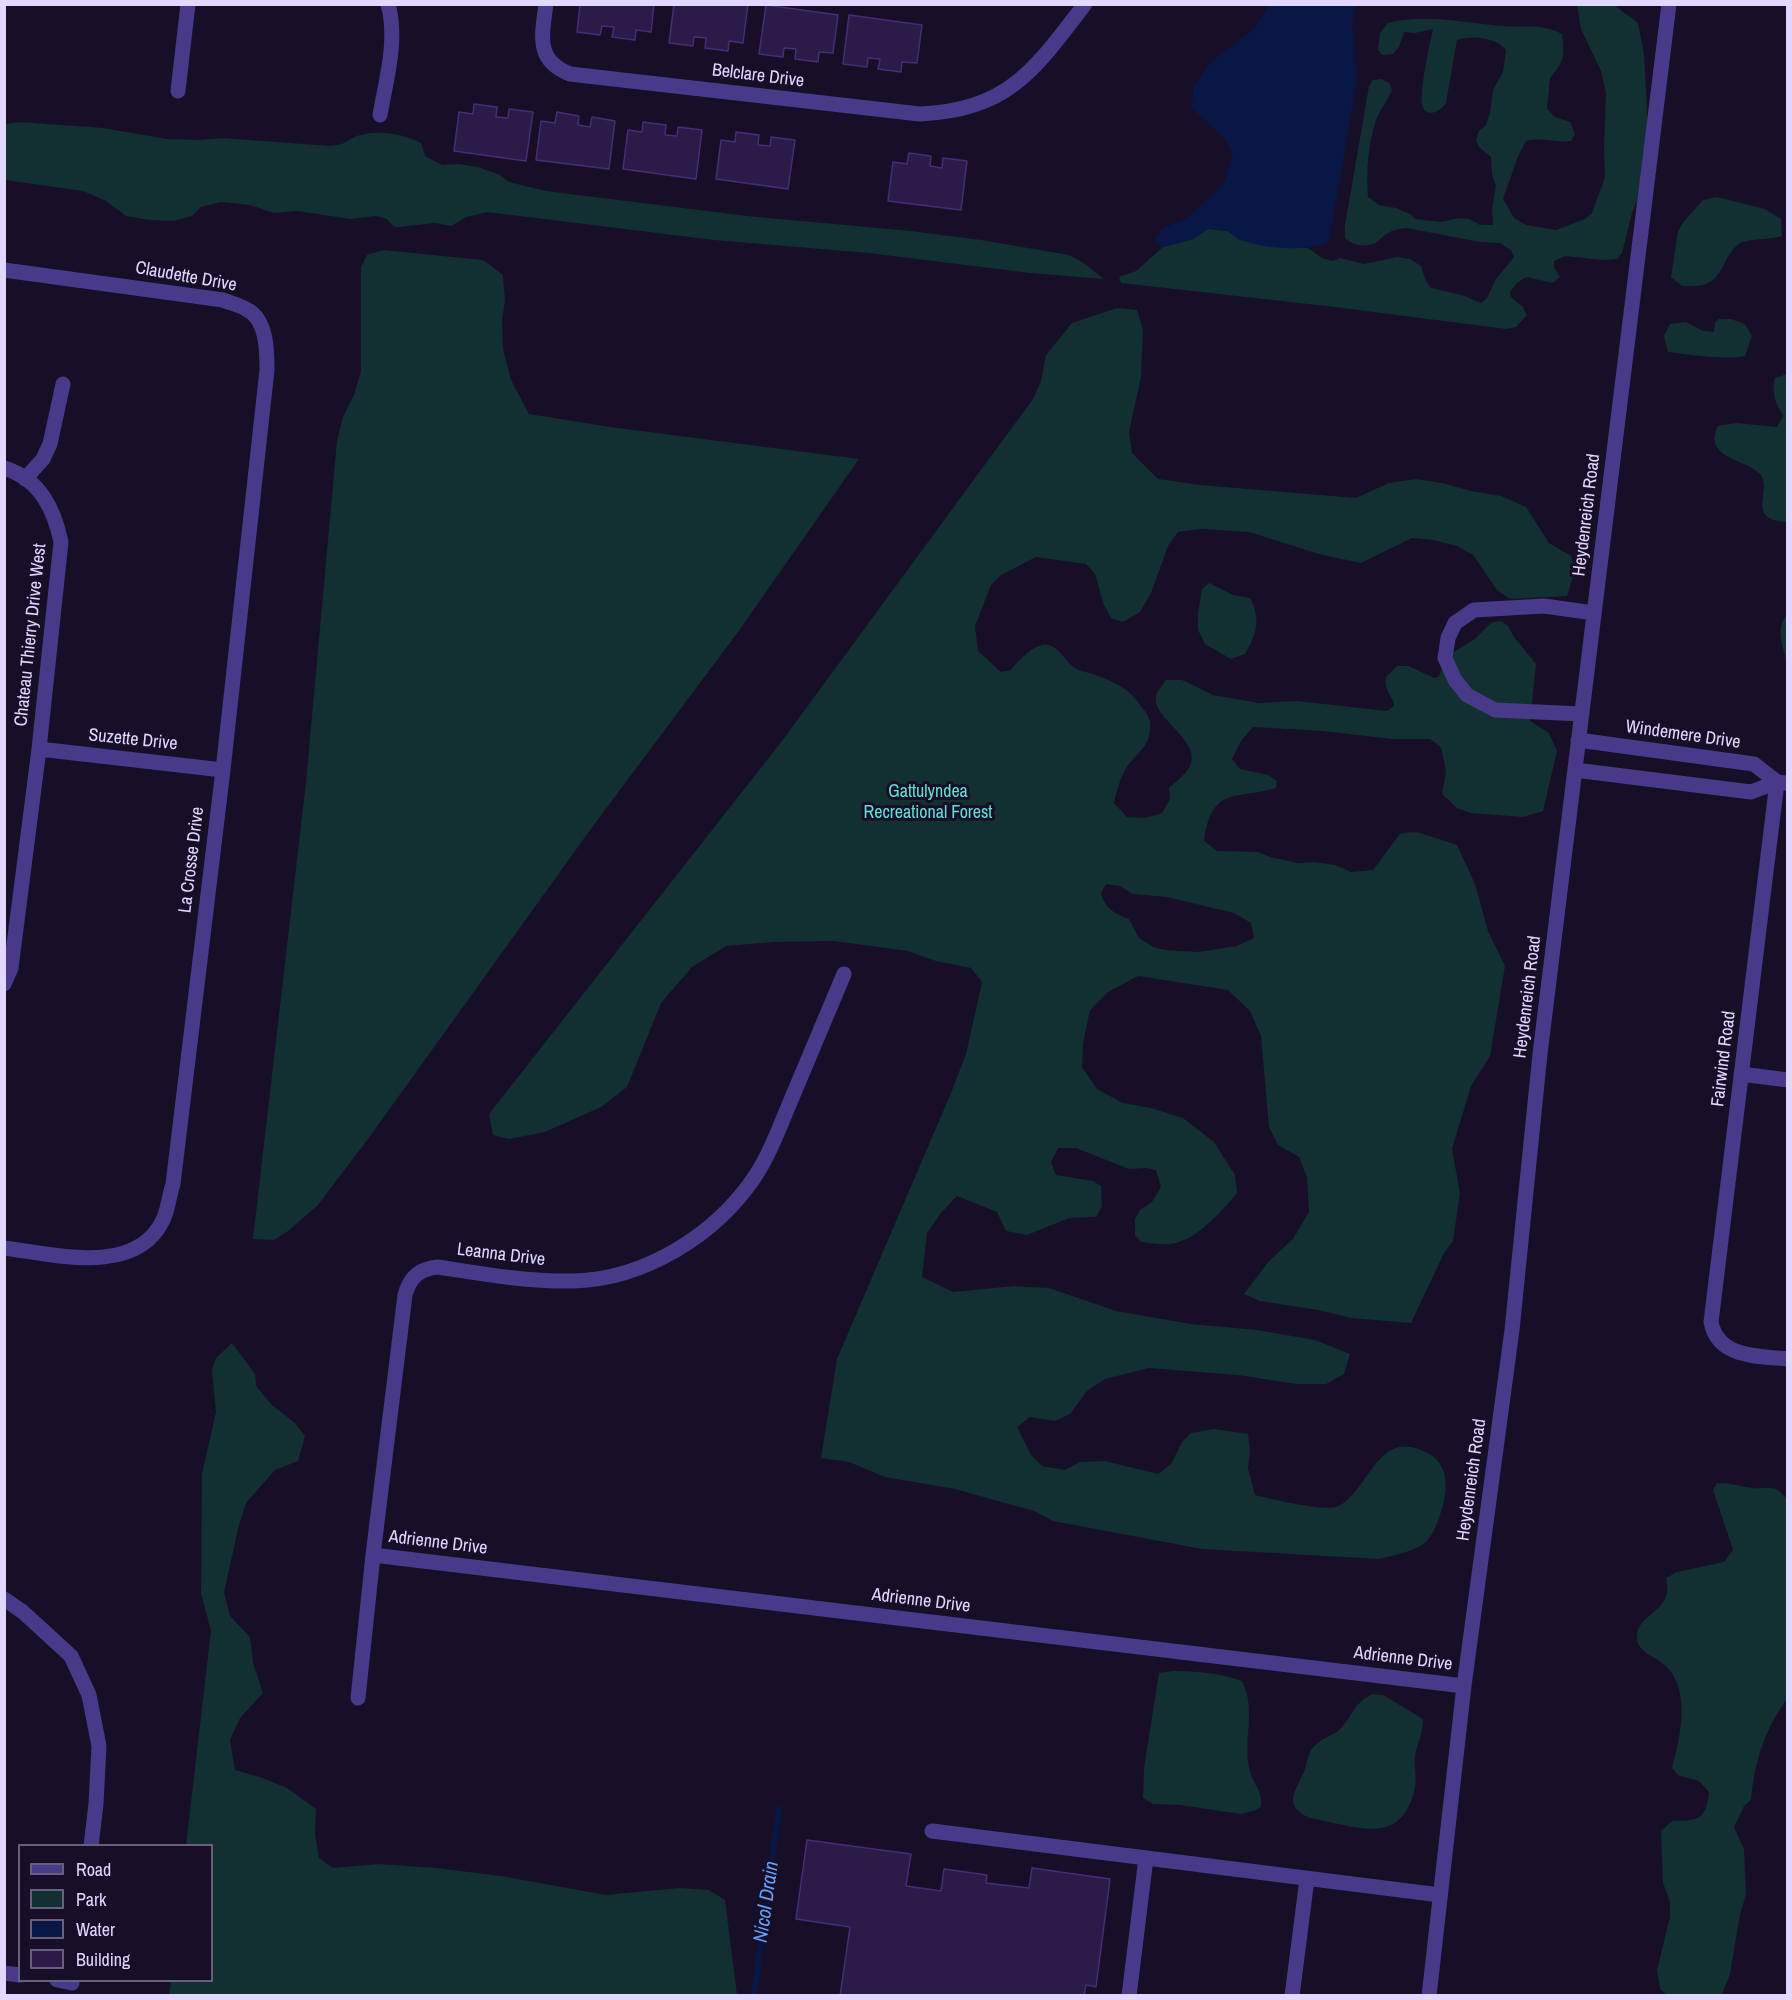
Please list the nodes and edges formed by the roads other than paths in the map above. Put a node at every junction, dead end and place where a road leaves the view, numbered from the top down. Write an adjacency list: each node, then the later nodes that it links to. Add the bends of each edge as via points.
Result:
1 (188, 4): 6 (street)
2 (388, 4): 7 (street, via 391,44)
3 (546, 4): 4 (street, Belclare Drive, via 544,52 551,62 570,74 898,112 943,113 1003,93 1021,80)
4 (1085, 4)
5 (1669, 4): 13 (street, Heydenreich Road)
6 (178, 91)
7 (380, 115)
8 (4, 270): 12 (street, Claudette Drive, via 223,300 248,309 258,319 267,344)
9 (63, 384): 11 (street, via 50,444)
10 (4, 468): 11 (street, Chateau Thierry Drive West)
11 (26, 479): 16 (street, Chateau Thierry Drive West, via 48,502 61,542)
12 (255, 488): 17 (street, La Crosse Drive)
13 (1594, 613): 14 (street, Heydenreich Road); 14 (street, via 1544,606 1474,610 1455,623 1445,657 1467,695 1495,710)
14 (1582, 714): 15 (street, Heydenreich Road)
15 (1578, 740): 18 (street, Heydenreich Road); 19 (street, Windemere Drive, via 1754,764)
16 (39, 749): 17 (street, Suzette Drive); 21 (street, Chateau Thierry Drive West, via 11,968)
17 (223, 770): 24 (street, La Crosse Drive, via 172,1184 163,1220 137,1248 114,1256 95,1258)
18 (1575, 770): 19 (street, via 1751,792); 28 (street, Heydenreich Road, via 1540,1054 1512,1330)
19 (1782, 783): 22 (street, Fairwind Road)
20 (844, 974): 26 (street, Leanna Drive, via 756,1175 733,1204 692,1239 662,1258 604,1277 576,1281 521,1279 438,1267 417,1273 409,1282)
21 (4, 984)
22 (1742, 1074): 23 (street); 25 (street, Fairwind Road, via 1711,1322 1717,1339 1725,1347)
23 (1788, 1080)
24 (4, 1248)
25 (1788, 1359)
26 (373, 1555): 28 (street, Adrienne Drive); 29 (street, Leanna Drive)
27 (4, 1599): 31 (street, via 71,1656 89,1695 99,1746)
28 (1464, 1686): 34 (street, Heydenreich Road)
29 (358, 1698)
30 (932, 1831): 32 (street)
31 (91, 1844)
32 (1146, 1858): 33 (street); 35 (street)
33 (1307, 1879): 34 (street); 36 (street)
34 (1440, 1895): 37 (street, Heydenreich Road)
35 (1129, 1995)
36 (1292, 1995)
37 (1429, 1995)

